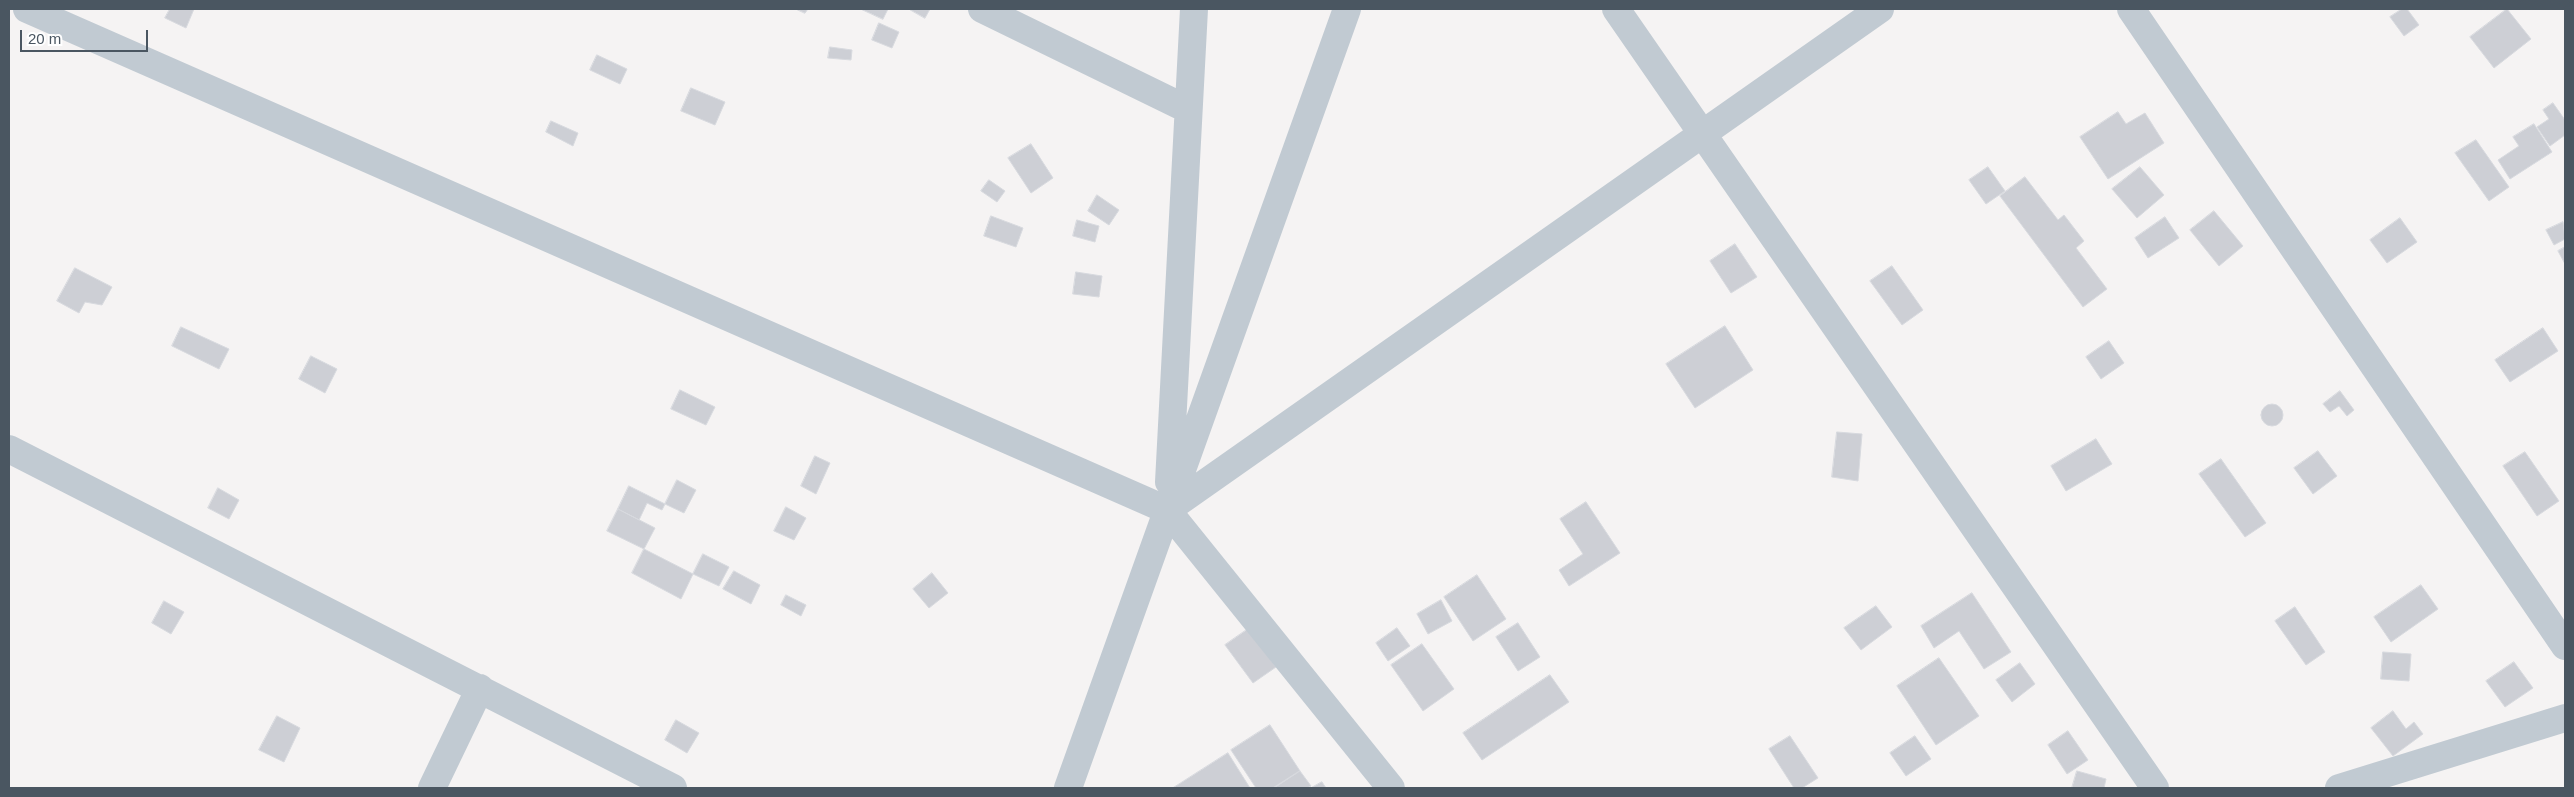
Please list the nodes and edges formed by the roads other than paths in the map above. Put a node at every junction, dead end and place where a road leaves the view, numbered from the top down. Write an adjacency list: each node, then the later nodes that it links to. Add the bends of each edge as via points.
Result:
1 (27, 9): 11 (street)
2 (982, 9): 8 (street)
3 (1194, 9): 8 (street)
4 (1347, 9): 11 (street)
5 (1616, 9): 9 (street)
6 (1880, 9): 9 (street)
7 (2130, 9): 12 (street)
8 (1187, 109): 11 (street)
9 (1702, 132): 11 (street); 19 (street)
10 (9, 449): 13 (street)
11 (1167, 510): 17 (street); 18 (street)
12 (2565, 646)
13 (480, 688): 15 (street); 16 (street)
14 (2565, 718): 20 (street)
15 (432, 788)
16 (673, 788)
17 (1068, 788)
18 (1391, 788)
19 (2155, 788)
20 (2339, 788)

